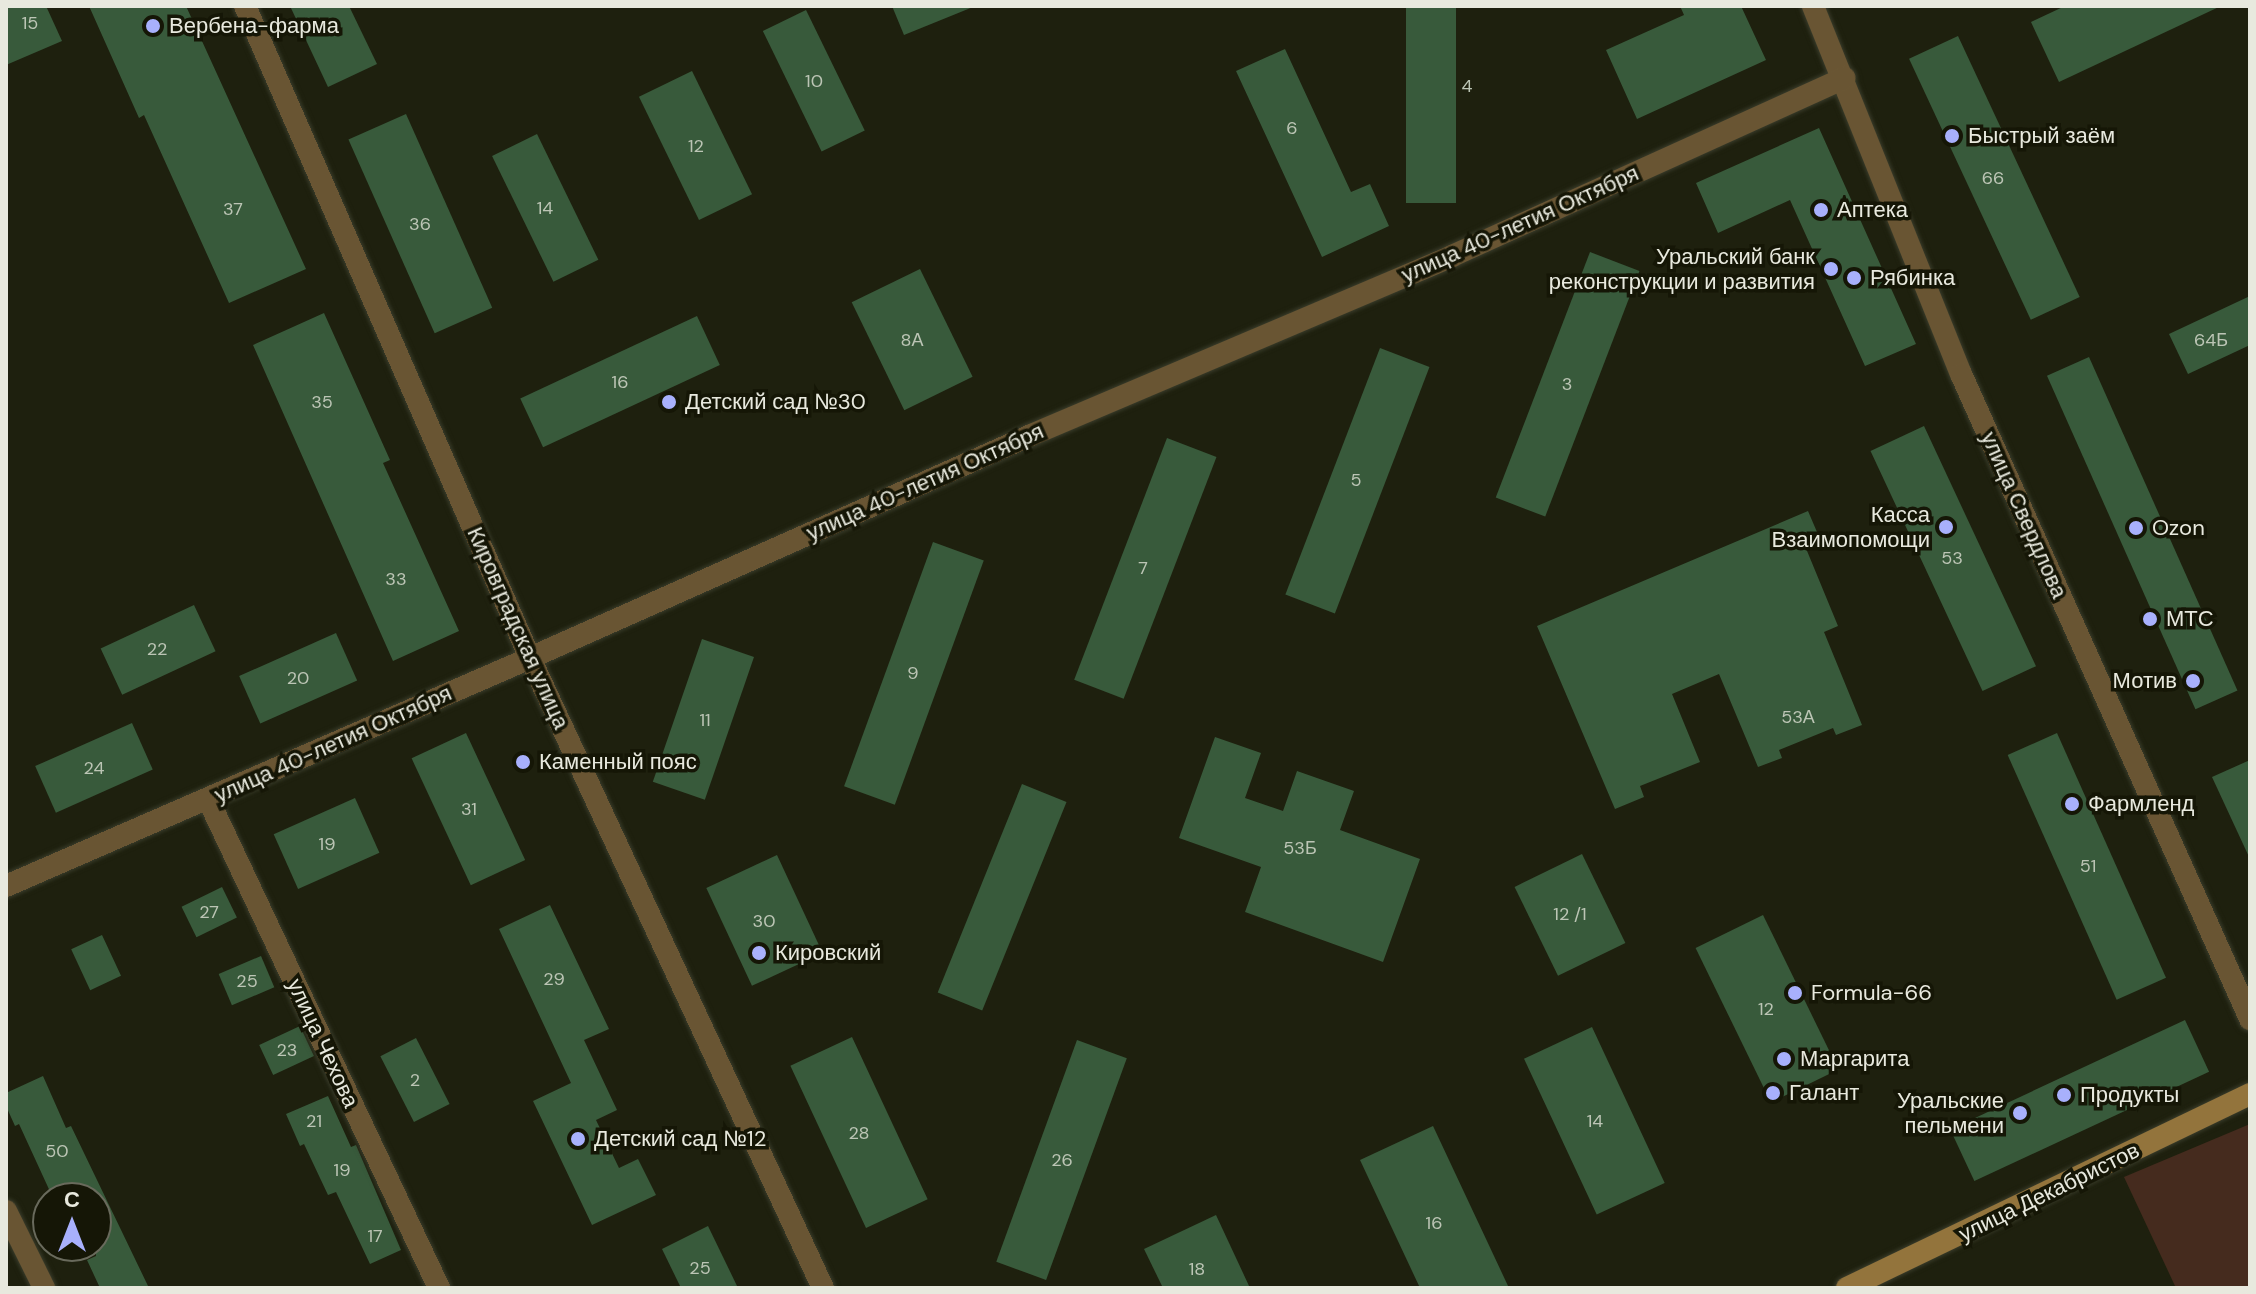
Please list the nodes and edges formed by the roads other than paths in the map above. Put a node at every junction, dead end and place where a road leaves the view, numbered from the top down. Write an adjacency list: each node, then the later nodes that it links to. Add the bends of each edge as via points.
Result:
1 (245, 6): 4 (street, Кировградская улица)
2 (1813, 6): 3 (street, улица Свердлова)
3 (1845, 78): 4 (street, улица 40-летия Октября, via 1452,256 1031,435); 7 (street, улица Свердлова, via 1961,374)
4 (530, 658): 5 (street, улица 40-летия Октября); 12 (street, Кировградская улица)
5 (208, 799): 6 (street, улица 40-летия Октября); 11 (street, улица Чехова)
6 (6, 886)
7 (2250, 1019)
8 (2250, 1094): 13 (main road, улица Декабристов)
9 (6, 1211): 10 (street)
10 (44, 1288)
11 (439, 1288)
12 (823, 1288)
13 (1847, 1288)

